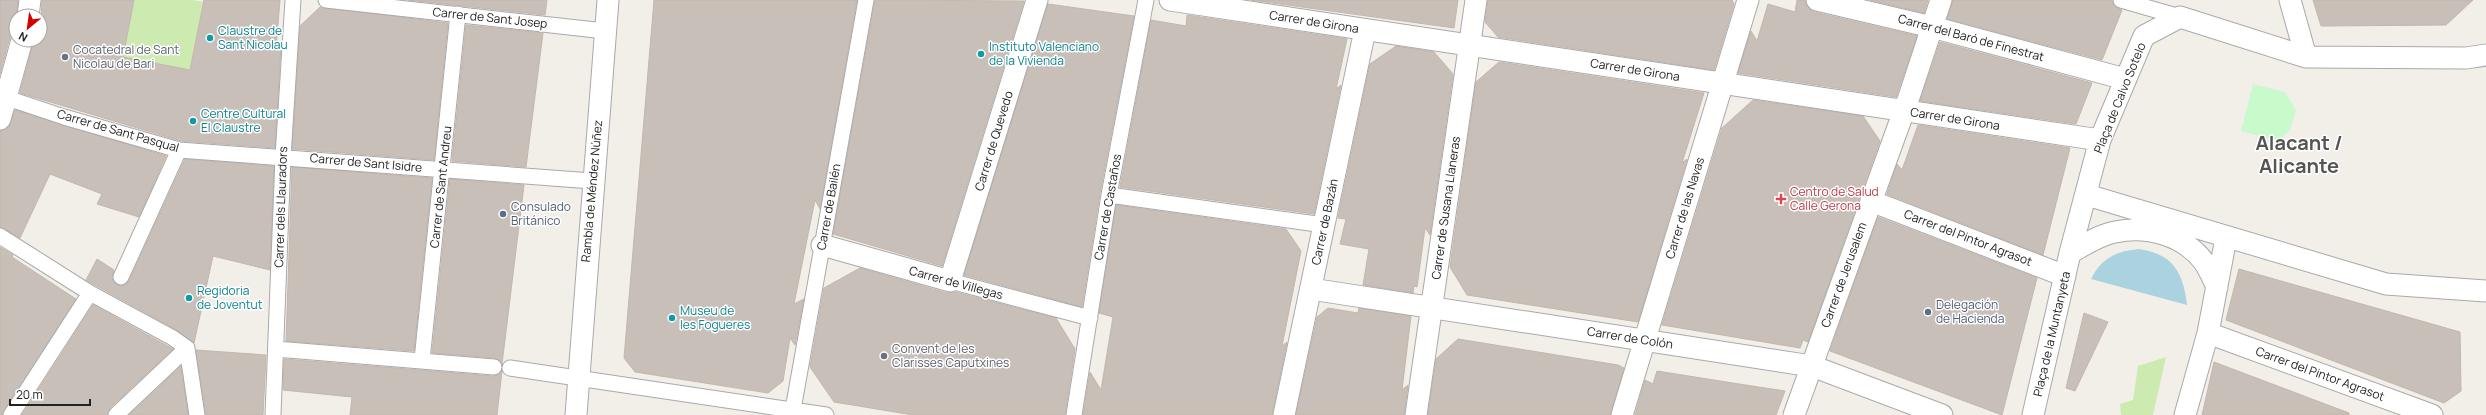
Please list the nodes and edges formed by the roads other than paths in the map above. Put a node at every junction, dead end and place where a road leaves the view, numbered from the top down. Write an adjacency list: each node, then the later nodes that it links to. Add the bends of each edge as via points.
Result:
1 (293, 0): 29 (street, Carrer dels Llauradors)
2 (326, 0): 14 (street, Carrer de Sant Josep)
3 (608, 0): 18 (street, Rambla de Méndez Núñez)
4 (866, 0): 38 (street, Carrer de Bailén)
5 (1037, 0): 42 (street, Carrer de Quevedo)
6 (1146, 0): 32 (street, Carrer de Castaños)
7 (1170, 0): 17 (street, Carrer de Girona)
8 (1476, 0): 19 (street, Carrer de Susana Llaneras)
9 (1748, 0): 24 (street, Carrer de las Navas)
10 (1817, 0): 16 (street, Carrer del Baró de Finestrat)
11 (1942, 0): 16 (street, Carrer de Jerusalem)
12 (2122, 0): 15 (street)
13 (2290, 0): 22 (street)
14 (458, 14): 18 (street, Carrer de Sant Josep); 30 (street, Carrer de Sant Andreu)
15 (2180, 17): 22 (street); 23 (street, Plaça de Calvo Sotelo, via 2144,36)
16 (1932, 26): 23 (street, Carrer del Baró de Finestrat); 26 (street, Carrer de Jerusalem)
17 (1366, 30): 19 (street, Carrer de Girona); 35 (street, Carrer de Bazán)
18 (605, 31): 31 (street, Rambla de Méndez Núñez)
19 (1470, 45): 24 (street, Carrer de Girona); 47 (street, Carrer de Susana Llaneras)
20 (20, 48): 25 (street)
21 (2486, 55): 22 (street, via 2466,58)
22 (2306, 57)
23 (2125, 79): 27 (street, Plaça de Calvo Sotelo)
24 (1722, 84): 26 (street, Carrer de Girona); 50 (street, Carrer de las Navas)
25 (1, 109): 28 (street, Carrer de Sant Pasqual, via 13,100)
26 (1903, 111): 27 (street, Carrer de Girona); 34 (street, Carrer de Jerusalem)
27 (2100, 140): 33 (street, Plaça de Calvo Sotelo)
28 (179, 150): 29 (street, Carrer de Sant Pasqual); 41 (street)
29 (283, 157): 30 (street, Carrer de Sant Isidre); 52 (street, Carrer dels Llauradors)
30 (443, 170): 31 (street, Carrer de Sant Isidre); 53 (street, Carrer de Sant Andreu)
31 (592, 181): 57 (street, Rambla de Méndez Núñez)
32 (1109, 195): 35 (street); 48 (street, Carrer de Castaños)
33 (2087, 195): 37 (street); 39 (street, Plaça de la Muntanyeta)
34 (1871, 201): 40 (street, Carrer del Pintor Agrasot); 55 (street, Carrer de Jerusalem)
35 (1324, 225): 44 (street, Carrer de Bazán)
36 (0, 236): 46 (street)
37 (2226, 238): 43 (street); 45 (street, via 2386,284)
38 (822, 245): 42 (street, Carrer de Villegas); 58 (street, Carrer de Bailén)
39 (2070, 254): 40 (street, Plaça de la Muntanyeta); 43 (street, via 2093,240 2114,232 2140,230 2163,233 2184,243 2204,262)
40 (2066, 276): 72 (street, Plaça de la Muntanyeta)
41 (121, 277)
42 (950, 282): 48 (street, Carrer de Villegas)
43 (2217, 287): 49 (street)
44 (1311, 289): 47 (street, Carrer de Colón); 67 (street, Carrer de Bazán)
45 (2486, 291)
46 (90, 293): 51 (street, via 173,338); 59 (street)
47 (1432, 307): 50 (street, Carrer de Colón); 68 (street, Carrer de Susana Llaneras)
48 (1090, 318): 66 (street, Carrer de Castaños)
49 (2208, 333): 73 (street); 74 (street, Carrer del Pintor Agrasot)
50 (1644, 340): 55 (street, Carrer de Colón); 69 (street, Carrer de las Navas)
51 (186, 348): 60 (street); 61 (street)
52 (276, 349): 53 (street); 62 (street, Carrer dels Llauradors)
53 (422, 360): 54 (street)
54 (494, 366)
55 (1812, 366): 70 (street, Carrer de Jerusalem); 71 (street, Carrer de Colón)
56 (510, 368): 57 (street)
57 (577, 380): 58 (street); 63 (street, Rambla de Méndez Núñez); 64 (street, Rambla de Méndez Núñez)
58 (793, 412): 65 (street)
59 (11, 415)
60 (116, 415)
61 (197, 415)
62 (273, 415)
63 (569, 415)
64 (576, 415)
65 (826, 415)
66 (1074, 415)
67 (1284, 415)
68 (1416, 415)
69 (1622, 415)
70 (1794, 415)
71 (1942, 415)
72 (2033, 415)
73 (2185, 415)
74 (2432, 415)

